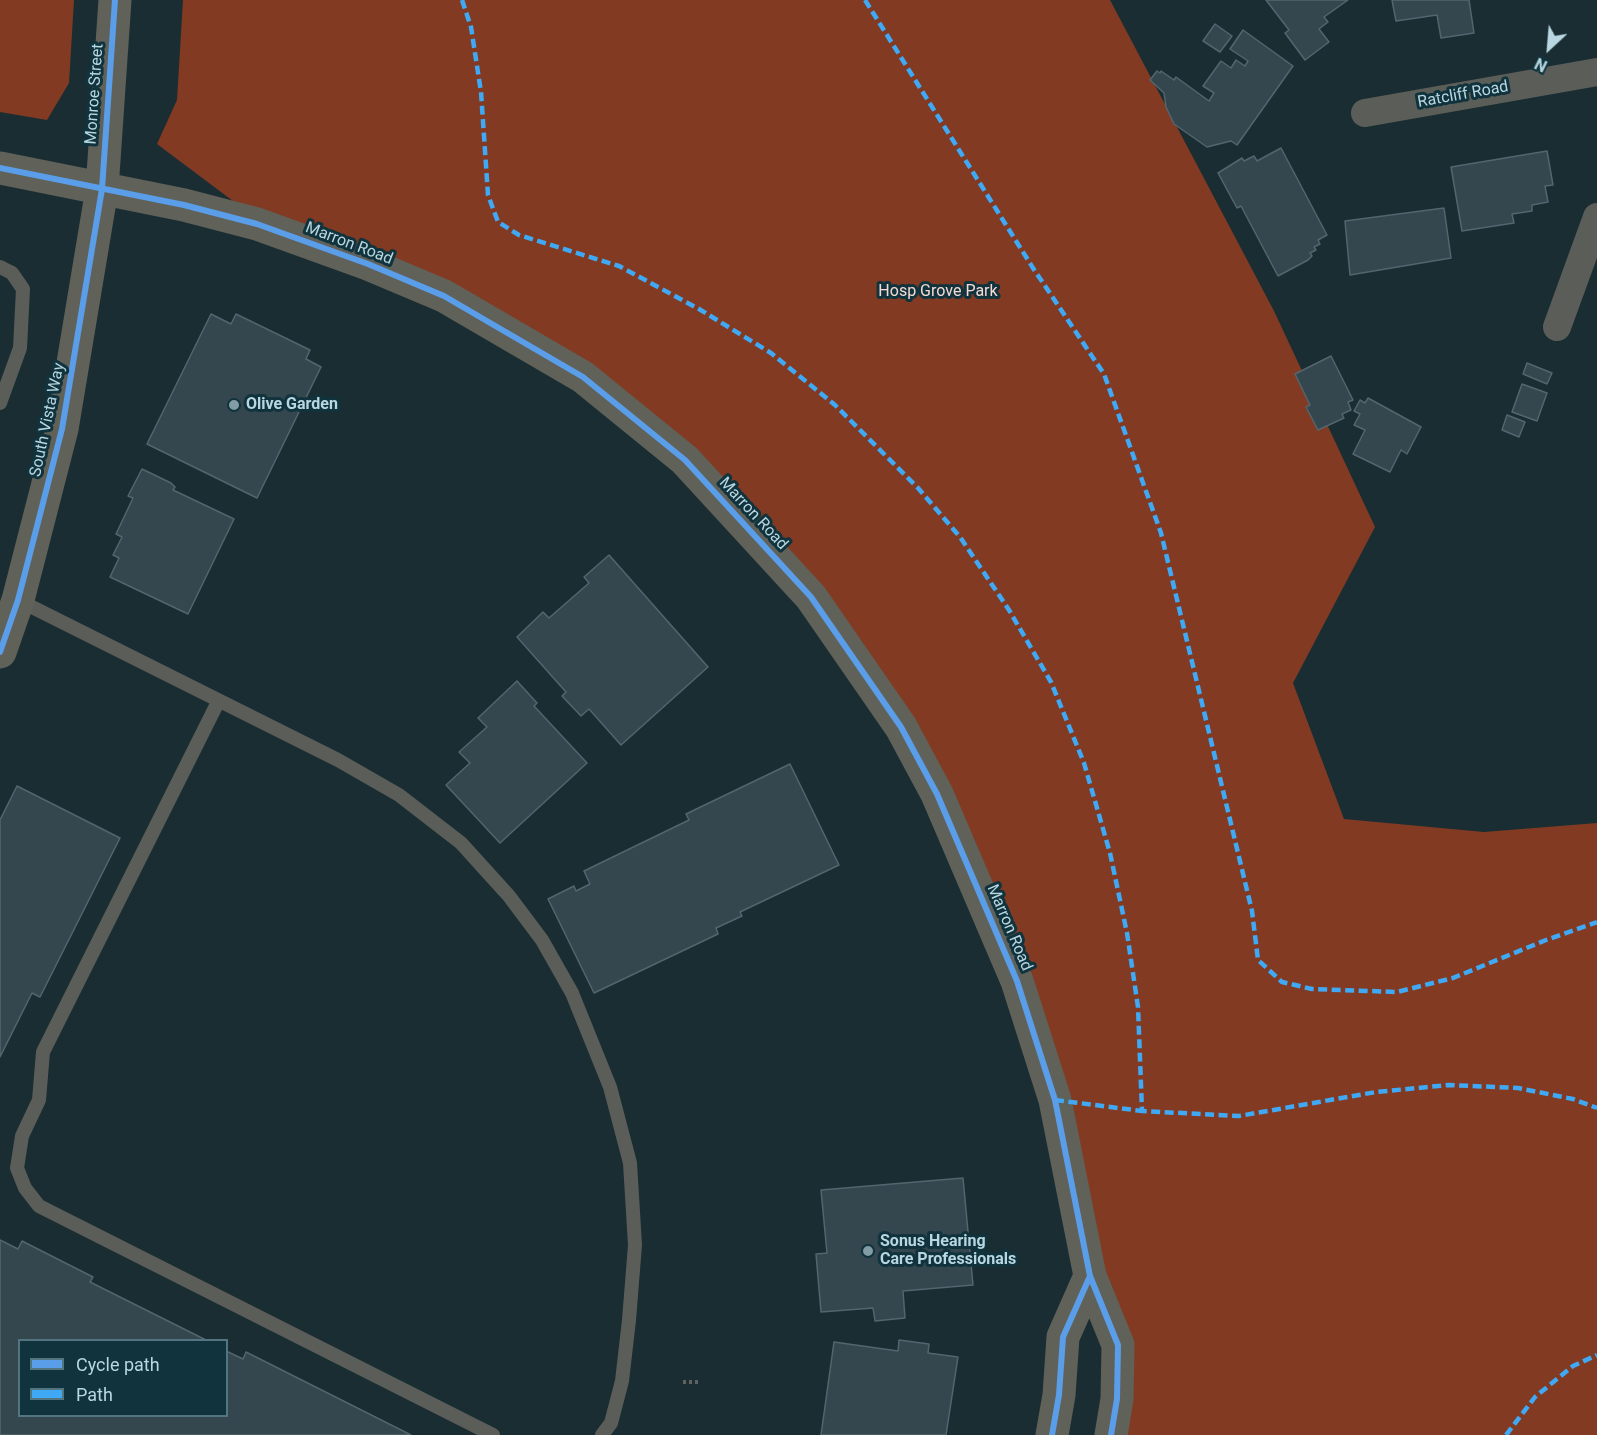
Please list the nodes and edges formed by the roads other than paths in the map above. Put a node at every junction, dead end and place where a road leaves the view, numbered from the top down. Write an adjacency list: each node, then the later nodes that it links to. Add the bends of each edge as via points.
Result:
1 (115, 0): 5 (main road, Monroe Street)
2 (1597, 72): 3 (street, Ratcliff Road)
3 (1365, 113)
4 (0, 168): 5 (main road, Marron Road)
5 (102, 189): 10 (main road, South Vista Way, via 62,429); 13 (main road, Marron Road, via 257,224 444,296 583,377 685,460 812,597 901,727 927,775 1017,981 1055,1100)
6 (1597, 217): 8 (street)
7 (0, 267): 9 (lane, via 12,273 23,289 20,348)
8 (1557, 327)
9 (0, 403)
10 (18, 600): 11 (main road, South Vista Way); 12 (lane)
11 (0, 652)
12 (218, 702): 14 (lane, via 43,1052 39,1100 22,1136 17,1168 25,1188 39,1206); 15 (lane, via 338,760 399,795 461,843 542,940 572,993 610,1087 630,1163 635,1245 629,1320 622,1381 611,1423)
13 (1090, 1276): 16 (main road, via 1063,1337); 17 (main road, Marron Road, via 1118,1345 1118,1400)
14 (493, 1435)
15 (602, 1435)
16 (1052, 1435)
17 (1111, 1435)

